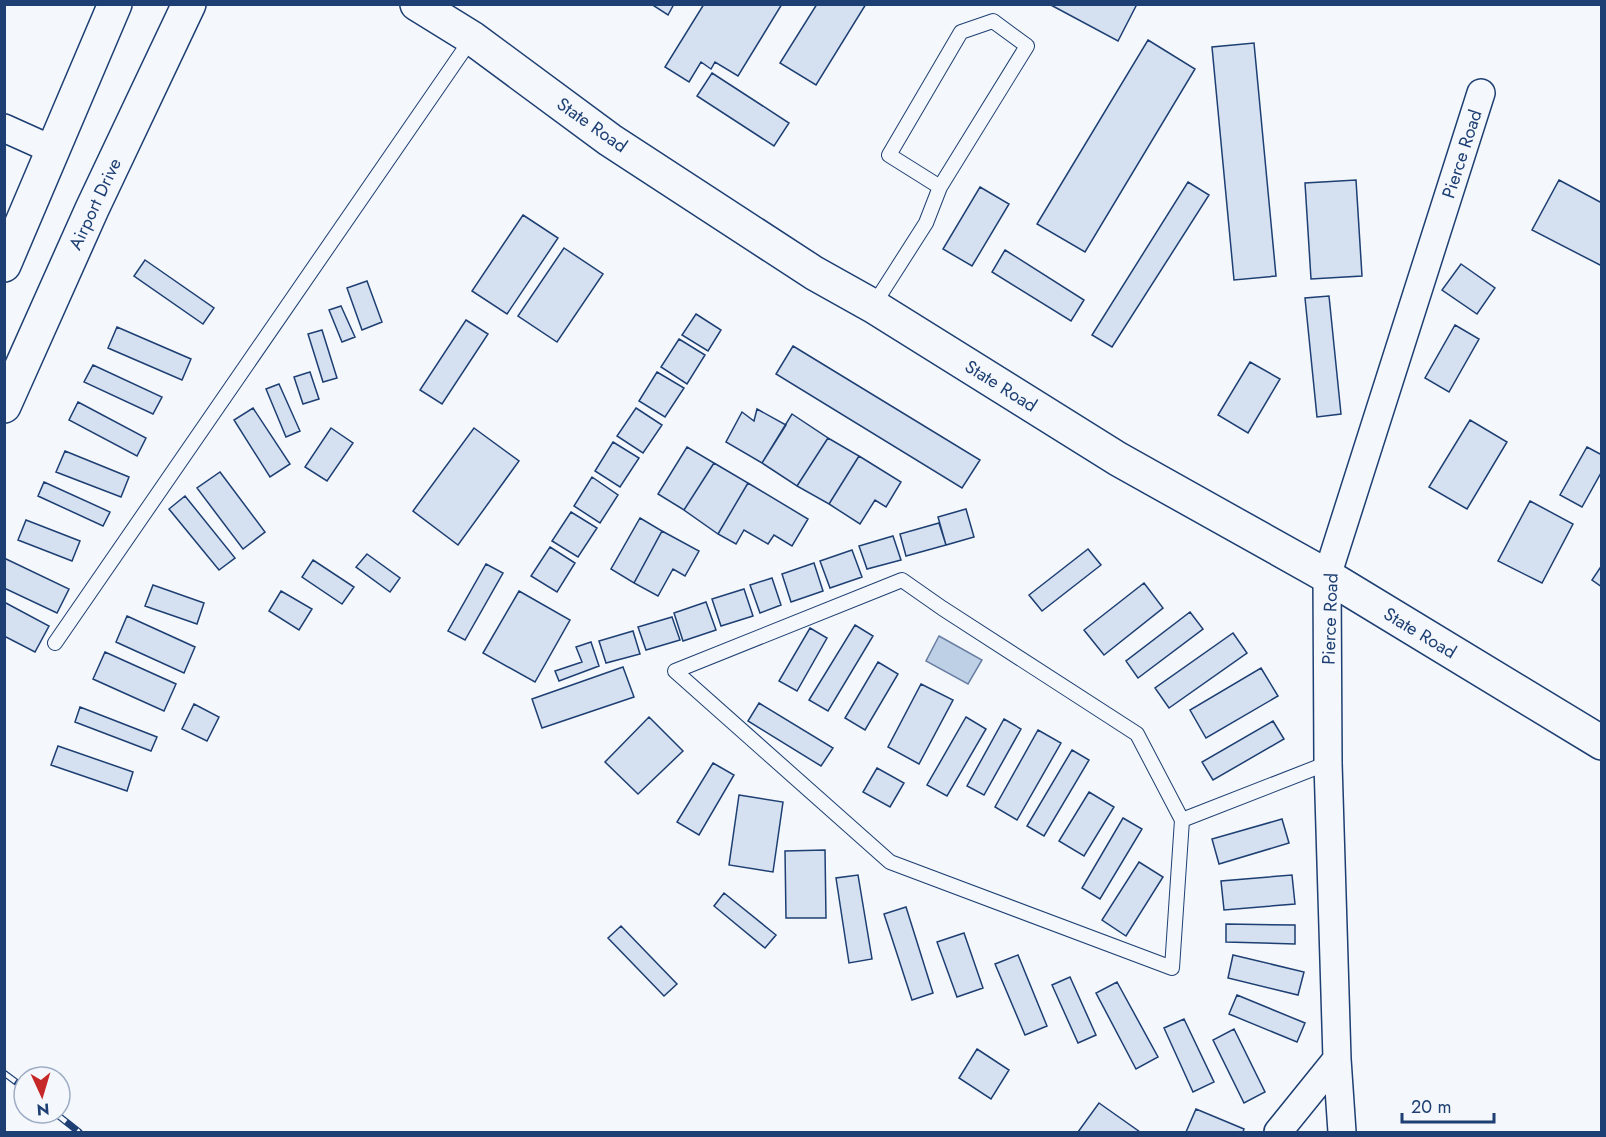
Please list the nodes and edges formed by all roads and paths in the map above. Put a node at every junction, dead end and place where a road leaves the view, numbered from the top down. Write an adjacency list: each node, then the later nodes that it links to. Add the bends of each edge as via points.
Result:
1 (115, 4): 7 (street)
2 (189, 4): 11 (street, Airport Drive)
3 (417, 4): 4 (street, State Road)
4 (472, 38): 10 (street, State Road, via 610,140 814,273); 13 (lane)
5 (1481, 93): 12 (street, Pierce Road)
6 (4, 128): 7 (street)
7 (53, 150): 9 (street)
8 (940, 187): 8 (lane, via 1027,46 993,21 961,32 889,155); 10 (lane, via 926,223)
9 (4, 266)
10 (873, 306): 12 (street, State Road, via 1118,459)
11 (4, 406)
12 (1328, 576): 14 (street, State Road); 15 (street, Pierce Road)
13 (55, 643)
14 (1602, 743)
15 (1328, 763): 16 (lane); 17 (street, Pierce Road)
16 (1182, 820): 16 (lane, via 1172,968 890,862 675,671 902,580 1137,734)
17 (1337, 1059): 18 (street); 19 (street, Pierce Road)
18 (1278, 1132)
19 (1342, 1132)

